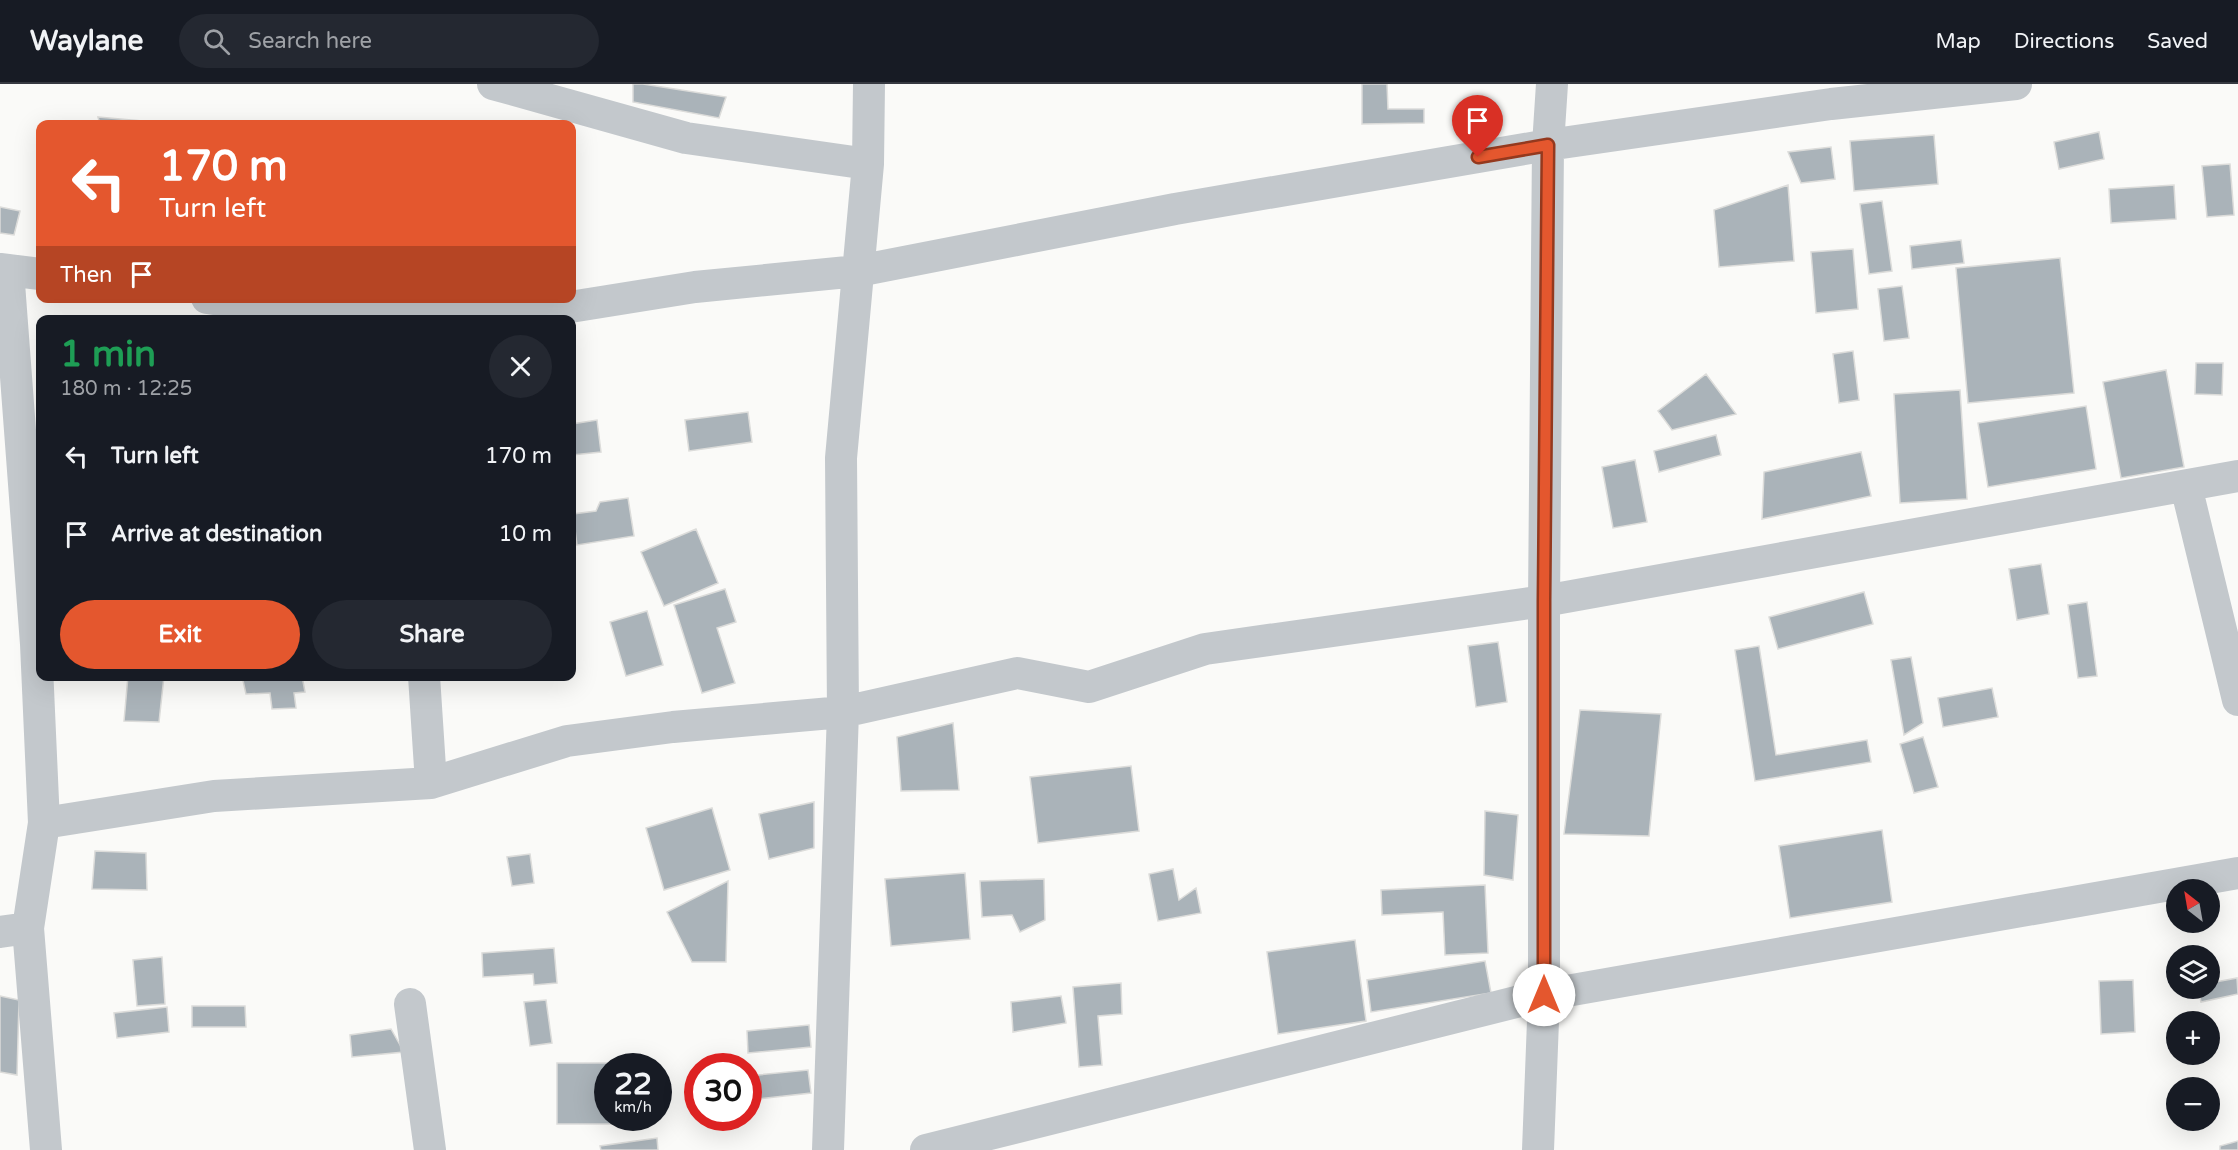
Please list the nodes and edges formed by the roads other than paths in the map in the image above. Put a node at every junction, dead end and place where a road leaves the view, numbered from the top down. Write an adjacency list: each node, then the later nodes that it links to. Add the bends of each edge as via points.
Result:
1 (493, 84): 6 (street, via 686,138)
2 (868, 84): 6 (street)
3 (1552, 84): 5 (street)
4 (2016, 84): 5 (street, via 1831,104)
5 (1548, 145): 8 (street, via 1175,208); 15 (street)
6 (867, 164): 8 (street)
7 (4, 269): 9 (street); 16 (street)
8 (858, 271): 12 (street, via 695,287); 20 (street, via 841,458)
9 (36, 273)
10 (240, 303): 11 (street)
11 (395, 315)
12 (520, 315)
13 (2238, 476): 14 (street)
14 (2186, 486): 15 (street); 19 (street)
15 (1544, 601): 20 (street, via 1205,649 1089,687 1017,673); 25 (street)
16 (36, 644)
17 (38, 681): 22 (street)
18 (424, 681): 21 (street)
19 (2238, 700)
20 (843, 712): 21 (street, via 567,741); 29 (street)
21 (430, 783): 22 (street, via 214,796)
22 (44, 823): 24 (street)
23 (2238, 873): 25 (street)
24 (14, 930): 27 (street)
25 (1544, 995): 30 (street); 31 (street)
26 (410, 1004): 28 (street)
27 (46, 1150)
28 (430, 1150)
29 (828, 1150)
30 (926, 1150)
31 (1538, 1150)

